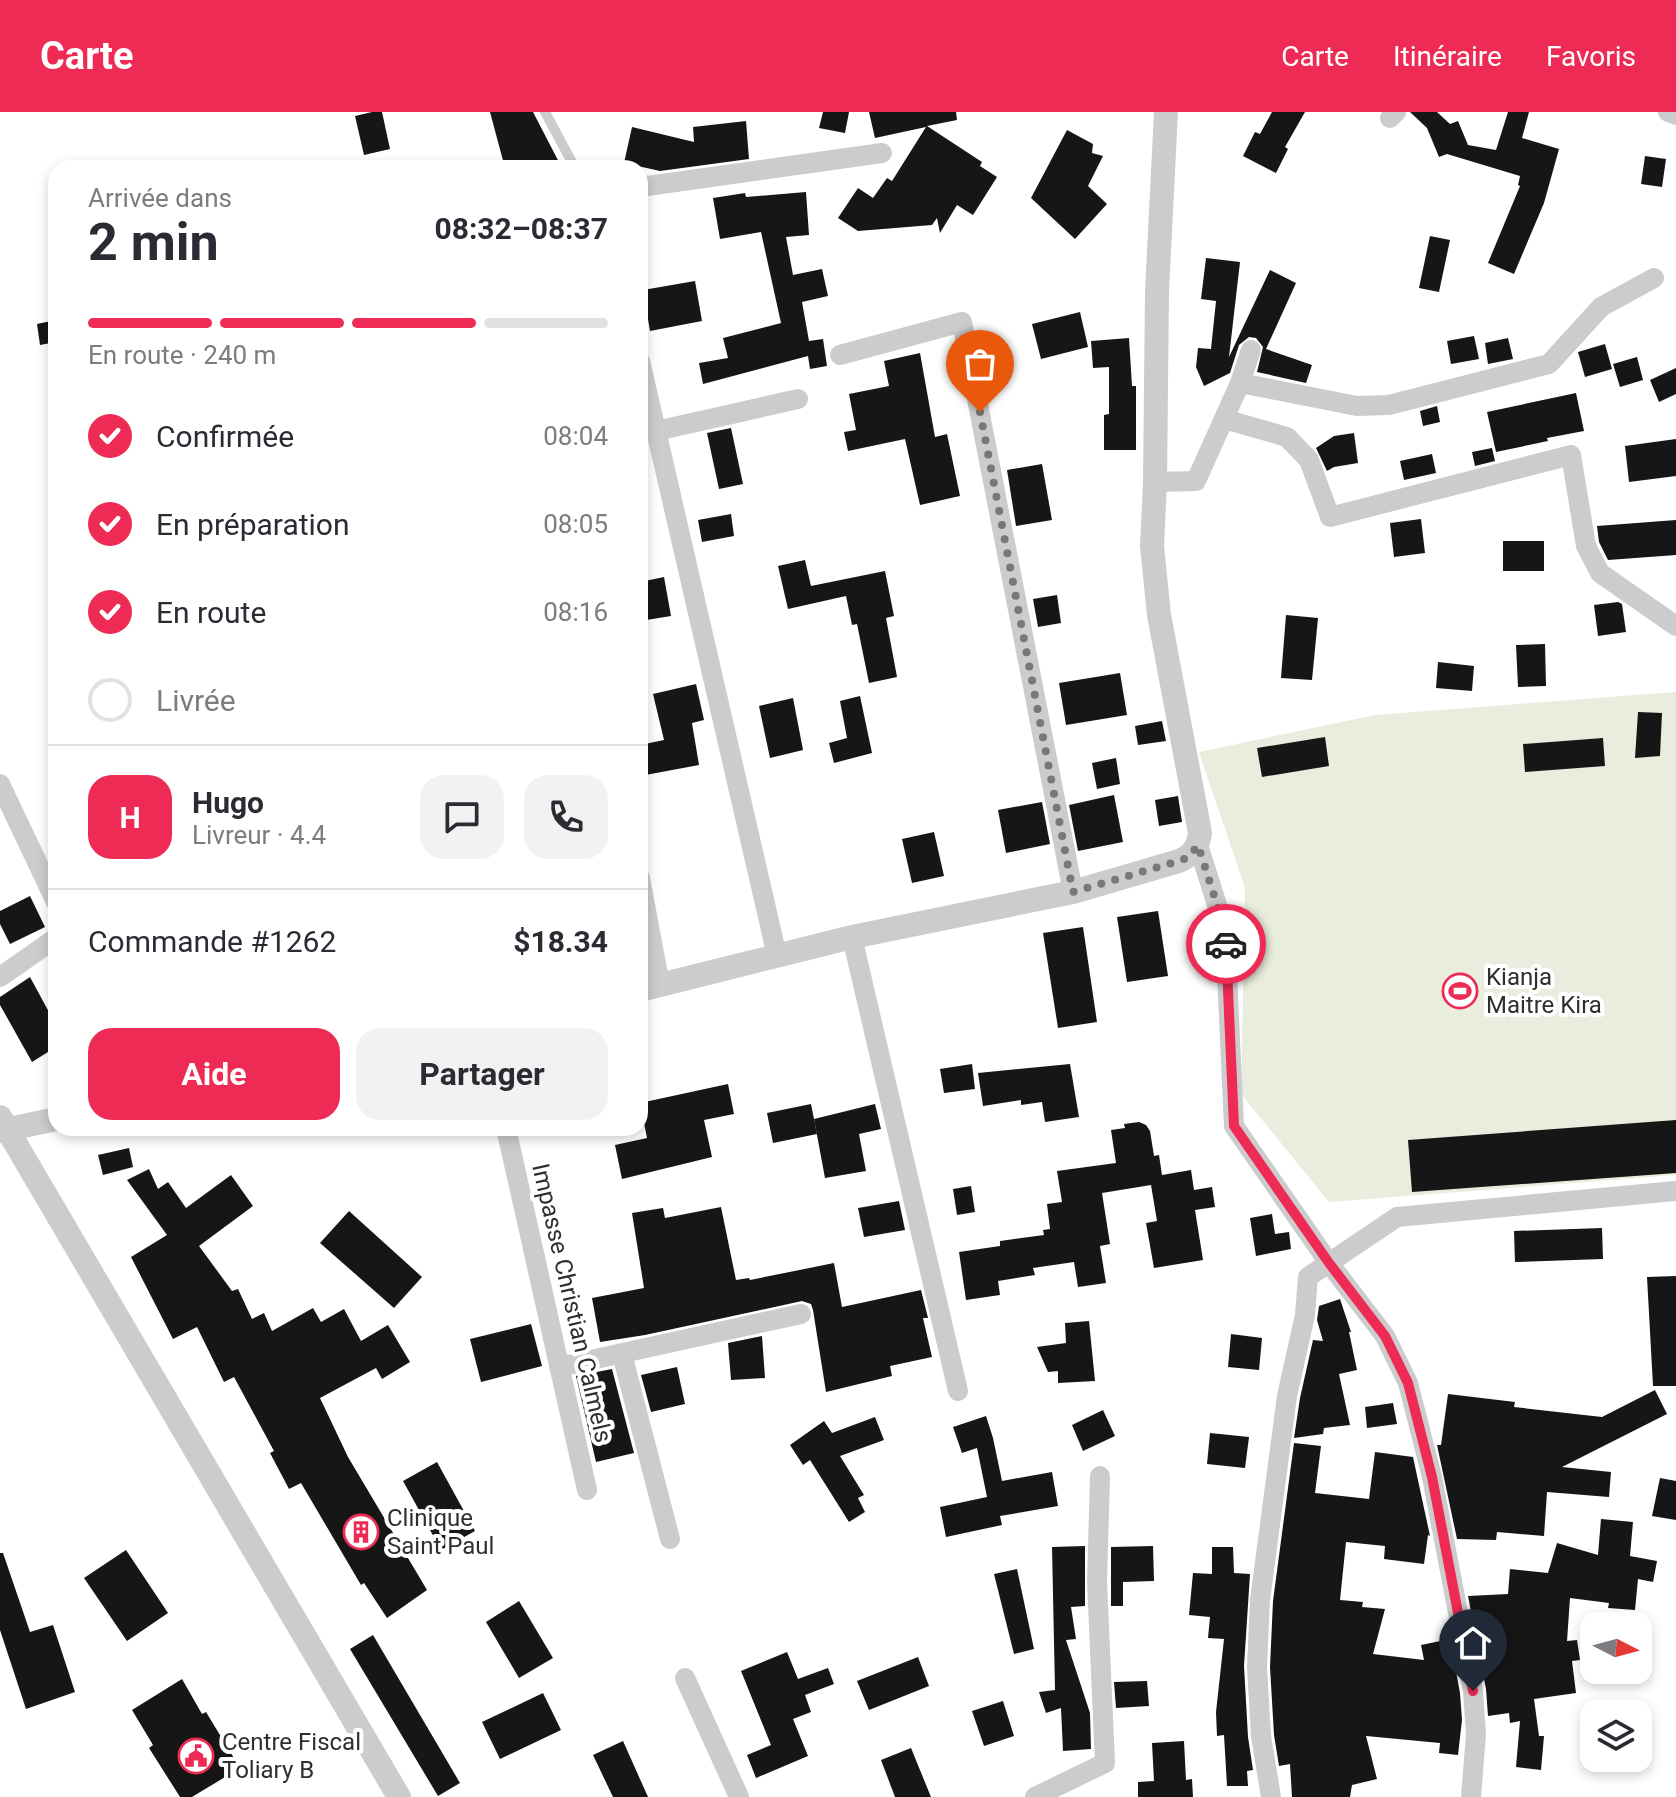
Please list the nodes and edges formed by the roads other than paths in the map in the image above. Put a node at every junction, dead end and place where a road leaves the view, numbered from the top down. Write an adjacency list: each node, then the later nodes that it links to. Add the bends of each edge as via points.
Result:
1 (545, 112): 6 (lane)
2 (1166, 112): 16 (street)
3 (1668, 112): 4 (street)
4 (1676, 115)
5 (882, 153): 7 (street)
6 (571, 160)
7 (648, 186)
8 (1654, 278): 11 (street, via 1601,307 1549,364 1389,405 1357,406)
9 (1251, 350): 11 (street)
10 (840, 355): 21 (street, via 962,322)
11 (1240, 383): 14 (street)
12 (648, 396): 15 (street)
13 (798, 399): 15 (street)
14 (1224, 419): 16 (street, via 1196,481); 17 (street, via 1287,437 1309,460 1330,517 1571,455 1586,546 1600,573)
15 (656, 431): 24 (street)
16 (1155, 482): 19 (street, via 1152,546 1159,615)
17 (1676, 626)
18 (0, 784): 20 (street)
19 (1198, 845): 21 (street, via 1179,861); 32 (street, via 1225,930 1234,1126)
20 (48, 885)
21 (1073, 892): 22 (street)
22 (852, 937): 24 (street); 36 (street)
23 (48, 944): 26 (street)
24 (777, 956): 27 (street)
25 (648, 965): 27 (street)
26 (0, 977)
27 (650, 987)
28 (48, 1120): 29 (street)
29 (2, 1126): 41 (street)
30 (508, 1136): 35 (street, Impasse Christian Calmels)
31 (1676, 1191): 32 (street, via 1397,1217)
32 (1329, 1263): 44 (street, via 1308,1277 1260,1600 1257,1681); 45 (street, via 1385,1336 1408,1383 1432,1477 1473,1691)
33 (801, 1314): 34 (street)
34 (622, 1354): 35 (street); 39 (street)
35 (559, 1367): 38 (street, Impasse Christian Calmels)
36 (958, 1391)
37 (1100, 1476): 43 (street, via 1097,1582 1105,1763)
38 (587, 1490)
39 (670, 1539)
40 (685, 1678): 42 (street)
41 (399, 1797)
42 (739, 1797)
43 (1035, 1797)
44 (1271, 1797)
45 (1471, 1797)

